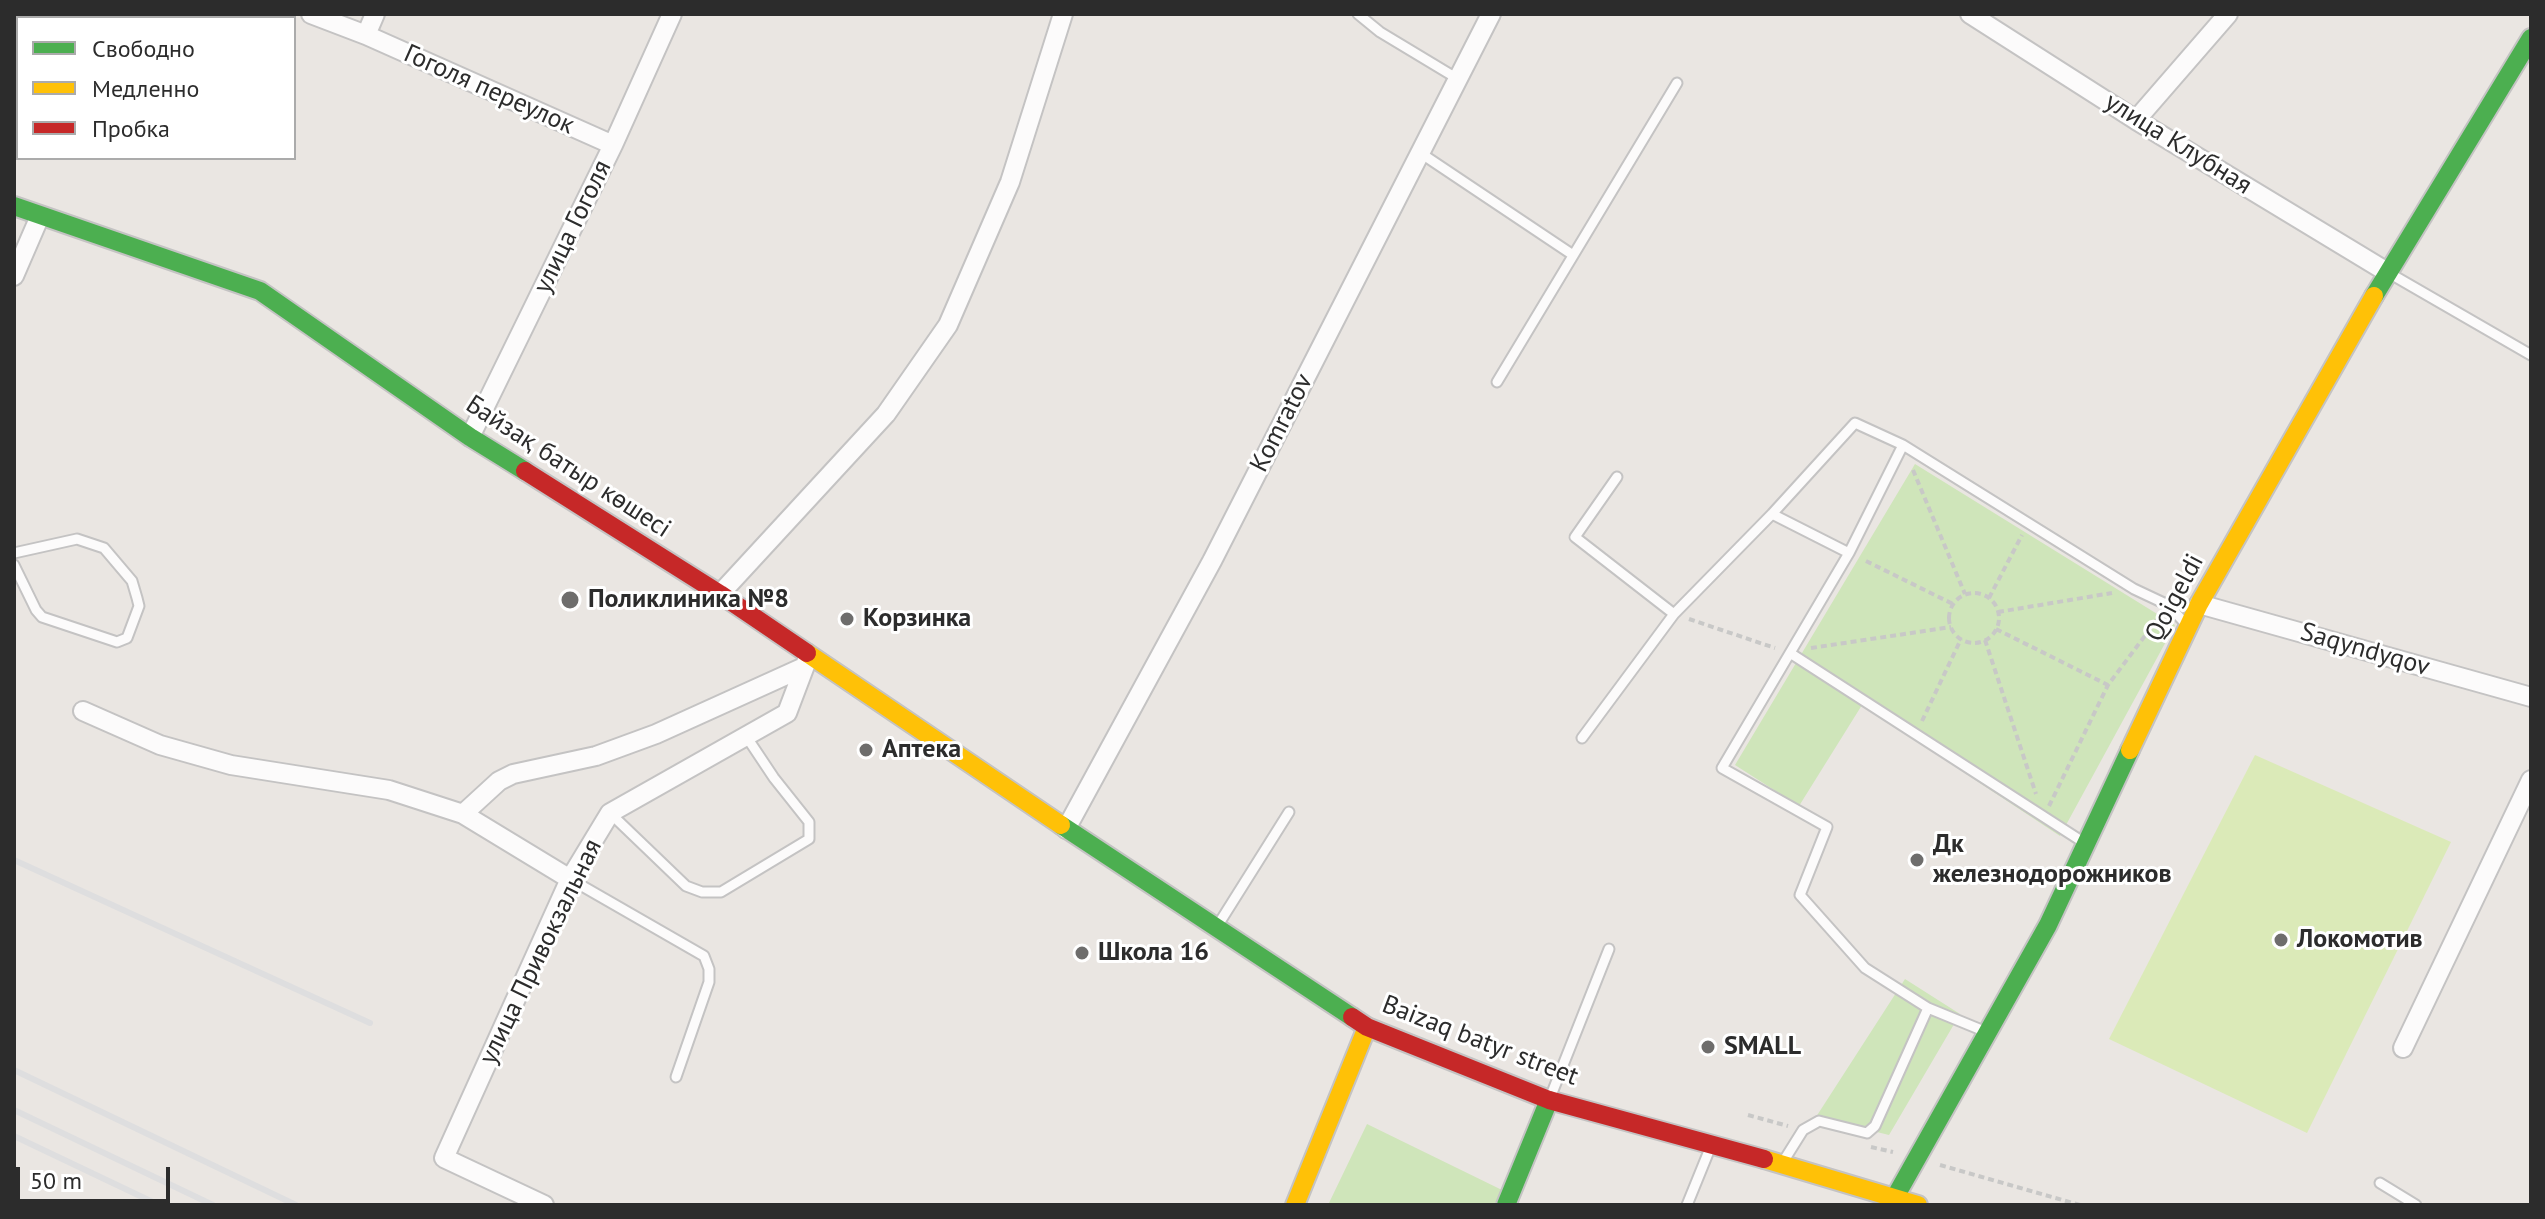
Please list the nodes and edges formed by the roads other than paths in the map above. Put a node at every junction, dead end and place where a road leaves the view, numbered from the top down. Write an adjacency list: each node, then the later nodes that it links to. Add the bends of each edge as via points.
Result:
1 (311, 14): 9 (street, Гоголя переулок)
2 (375, 14): 9 (street)
3 (672, 14): 15 (street, улица Гоголя)
4 (1063, 14): 31 (street, via 1010,182 948,325 886,414)
5 (1358, 14): 12 (lane)
6 (1491, 14): 12 (street, Komratov)
7 (1970, 14): 14 (street, улица Клубная)
8 (2228, 14): 14 (street)
9 (366, 35): 15 (street, Гоголя переулок)
10 (2531, 38): 11 (main road, Qoigeldi)
11 (2524, 66): 20 (main road, Qoigeldi)
12 (1458, 79): 16 (street, Komratov)
13 (1677, 83): 19 (lane)
14 (2136, 120): 20 (street, улица Клубная)
15 (613, 145): 24 (street, улица Гоголя)
16 (1419, 152): 19 (lane); 45 (street, Komratov, via 1212,561)
17 (14, 206): 18 (main road, Байзақ батыр көшесі)
18 (40, 216): 21 (street); 24 (main road, Байзақ батыр көшесі, via 260,291)
19 (1573, 255): 23 (lane)
20 (2387, 272): 22 (lane); 32 (main road, Qoigeldi)
21 (14, 276)
22 (2531, 355)
23 (1497, 382)
24 (470, 437): 31 (main road, Байзақ батыр көшесі)
25 (1903, 445): 27 (lane, via 1855,423); 29 (lane); 34 (lane, via 2168,605)
26 (1617, 477): 33 (lane, via 1575,537)
27 (1772, 514): 29 (lane); 33 (lane)
28 (14, 553): 30 (lane, via 77,539 104,548 132,581 137,598 127,638 117,642 42,617)
29 (1849, 553): 35 (lane)
30 (14, 565)
31 (720, 594): 36 (main road, Байзақ батыр көшесі)
32 (2199, 604): 34 (main road, Qoigeldi); 37 (street, Saqyndyqov)
33 (1674, 614): 40 (lane)
34 (2188, 625): 46 (main road, Qoigeldi)
35 (1790, 653): 46 (lane); 50 (lane, via 1722,768 1827,827 1800,895 1865,968)
36 (806, 661): 39 (street, улица Привокзальная, via 787,713); 44 (street, via 656,734 596,756 513,774); 45 (main road, Байзақ батыр көшесі)
37 (2531, 697)
38 (83, 711): 44 (street, via 160,745 231,765 389,790)
39 (746, 736): 43 (street, улица Привокзальная); 43 (lane, via 809,822 809,839 721,892 686,886)
40 (1582, 738)
41 (2531, 780): 53 (street)
42 (1289, 812): 48 (lane)
43 (610, 813): 47 (street, улица Привокзальная)
44 (463, 814): 47 (street)
45 (1066, 829): 48 (main road, Baizaq batyr street)
46 (2085, 844): 52 (main road, Qoigeldi, via 2048,925)
47 (570, 879): 54 (lane, via 704,956 709,982); 60 (street, улица Привокзальная, via 444,1158)
48 (1216, 928): 51 (main road, Baizaq batyr street)
49 (1609, 949): 55 (lane)
50 (1928, 1008): 52 (lane); 57 (lane, via 1875,1126 1867,1133 1819,1121 1803,1130)
51 (1367, 1027): 55 (main road, Baizaq batyr street); 61 (main road)
52 (1988, 1032): 59 (main road, Qoigeldi)
53 (2403, 1048)
54 (676, 1077)
55 (1549, 1100): 56 (main road, Baizaq batyr street); 62 (main road)
56 (1712, 1143): 57 (main road, Baizaq batyr street); 63 (lane)
57 (1782, 1164): 59 (main road, Baizaq batyr street)
58 (2380, 1183): 65 (lane)
59 (1894, 1199): 64 (main road, Baizaq batyr street)
60 (544, 1205)
61 (1295, 1205)
62 (1506, 1205)
63 (1687, 1205)
64 (1918, 1205)
65 (2416, 1205)

